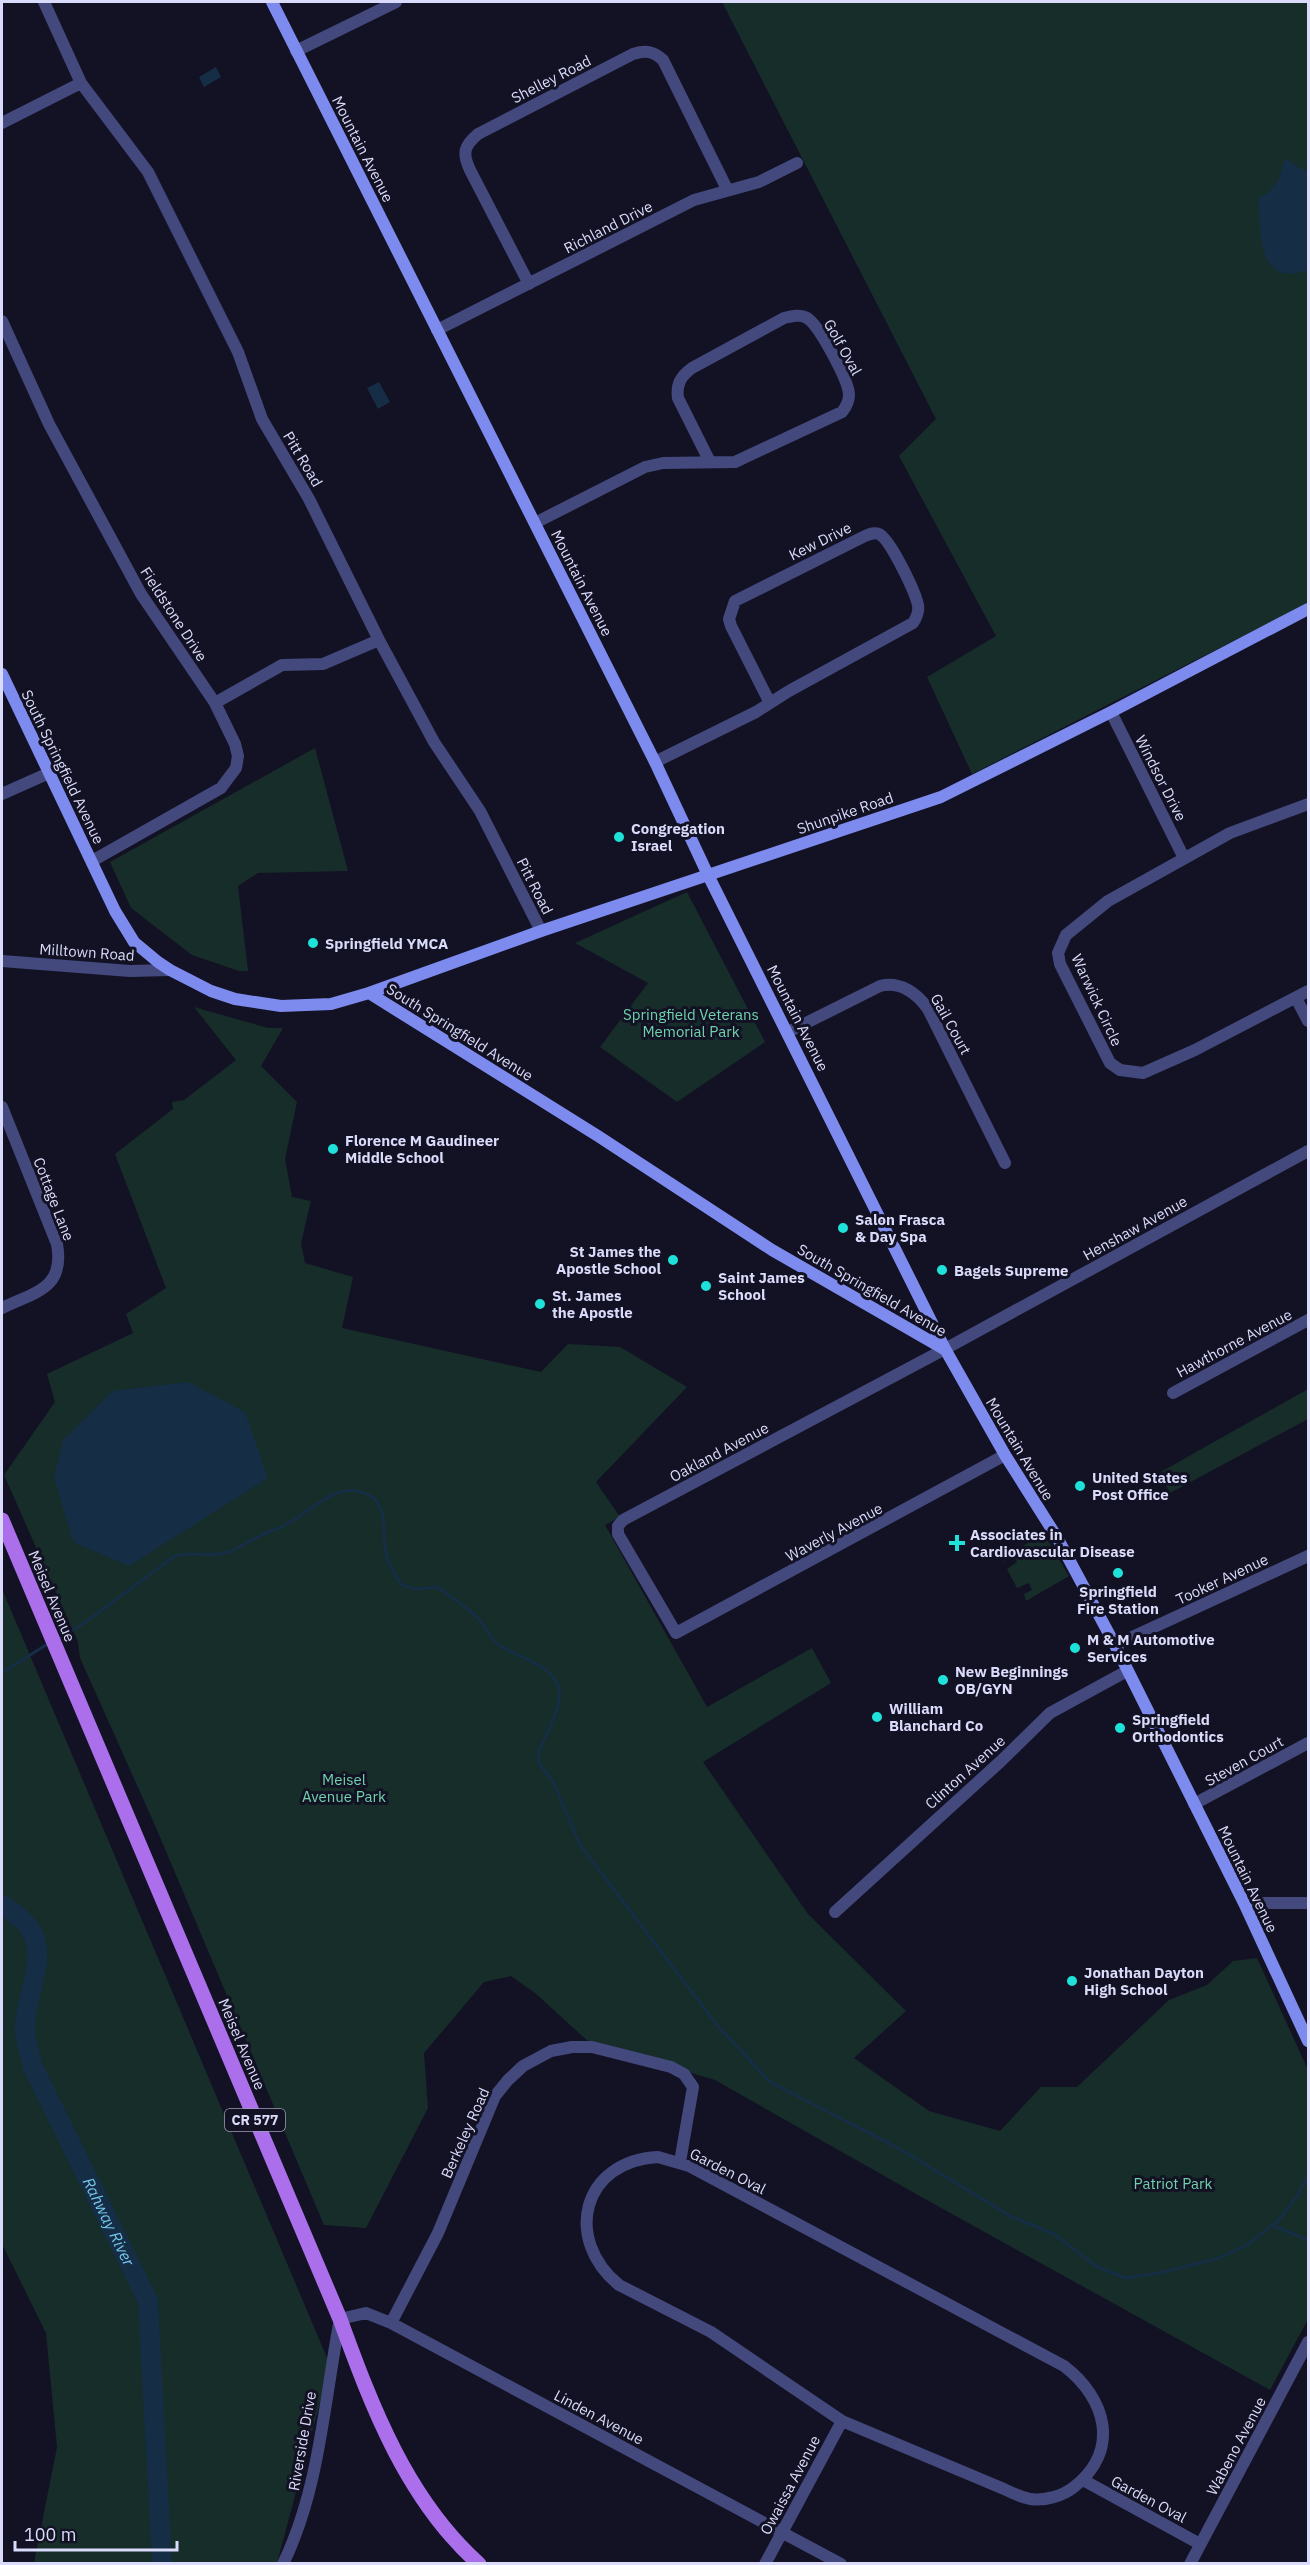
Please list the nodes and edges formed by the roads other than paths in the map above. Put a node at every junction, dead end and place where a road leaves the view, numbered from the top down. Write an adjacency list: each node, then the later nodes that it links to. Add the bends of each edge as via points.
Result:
1 (44, 2): 5 (street, Pitt Road)
2 (272, 2): 4 (street, Mountain Avenue)
3 (396, 2): 4 (street)
4 (296, 51): 11 (street, Mountain Avenue)
5 (81, 83): 6 (street); 15 (street, Pitt Road, via 148,172 238,352 262,419 309,499)
6 (2, 123)
7 (796, 163): 8 (street, Richland Drive, via 759,182)
8 (727, 189): 9 (street, Richland Drive, via 694,200); 9 (street, Shelley Road, via 663,60 647,51 633,54 478,134 464,149 470,170)
9 (529, 284): 11 (street, Richland Drive)
10 (2, 321): 17 (street, Fieldstone Drive, via 49,424 141,594)
11 (437, 330): 13 (street, Mountain Avenue)
12 (710, 462): 12 (street, Golf Oval, via 735,462 842,412 847,405 847,385 818,329 807,318 784,318 692,368 680,379 678,398); 13 (street, Golf Oval, via 645,467)
13 (535, 523): 20 (street, Mountain Avenue)
14 (1308, 609): 19 (street, Shunpike Road)
15 (379, 640): 17 (street, via 323,664 282,665); 27 (street, Pitt Road, via 434,742 480,811)
16 (2, 674): 21 (street, South Springfield Avenue)
17 (215, 703): 25 (street, Fieldstone Drive, via 238,756 231,777 212,793)
18 (770, 703): 18 (street, Kew Drive, via 913,623 918,611 916,600 891,547 880,534 865,536 735,601 729,619 731,626); 20 (street, Kew Drive)
19 (1111, 712): 24 (street, Windsor Drive); 26 (street, Shunpike Road, via 941,796)
20 (655, 762): 26 (street, Mountain Avenue)
21 (50, 773): 22 (street); 25 (street, South Springfield Avenue)
22 (2, 794)
23 (1308, 804): 24 (street, Warwick Circle, via 1230,833)
24 (1184, 858): 32 (street, Warwick Circle, via 1108,901 1066,935 1061,944 1060,964 1110,1063 1120,1071 1143,1073)
25 (92, 861): 29 (street, South Springfield Avenue, via 134,942)
26 (708, 875): 27 (street, Shunpike Road); 34 (street, Mountain Avenue)
27 (541, 931): 31 (street, Shunpike Road)
28 (2, 961): 29 (street, Milltown Road, via 130,971)
29 (170, 970): 31 (street, South Springfield Avenue, via 235,999 281,1006 331,1004)
30 (1308, 991): 32 (street, Warwick Circle)
31 (369, 993): 40 (street, South Springfield Avenue, via 772,1250)
32 (1296, 998): 33 (street)
33 (1308, 1021)
34 (788, 1032): 37 (street, Gail Court, via 880,986 889,984 914,993 928,1009); 40 (street, Mountain Avenue)
35 (2, 1107): 38 (street, Cottage Lane, via 60,1259 53,1280 44,1288)
36 (1308, 1151): 40 (street, Henshaw Avenue)
37 (1005, 1163)
38 (2, 1308)
39 (1308, 1320): 41 (street, Hawthorne Avenue)
40 (945, 1349): 42 (street, Mountain Avenue); 45 (street, Oakland Avenue, via 623,1520 618,1534)
41 (1173, 1393)
42 (1005, 1455): 45 (street, Waverly Avenue); 46 (street, Mountain Avenue, via 1058,1539)
43 (2, 1520): 55 (main road, Meisel Avenue / CR 577)
44 (1308, 1556): 46 (street, Tooker Avenue)
45 (676, 1633)
46 (1115, 1645): 47 (street, Mountain Avenue)
47 (1127, 1671): 49 (street, Mountain Avenue); 52 (street, Clinton Avenue, via 1050,1713)
48 (1308, 1743): 49 (street, Steven Court)
49 (1194, 1804): 50 (street, Mountain Avenue)
50 (1244, 1903): 51 (street); 53 (street, Mountain Avenue)
51 (1308, 1903)
52 (835, 1912)
53 (1308, 2041)
54 (680, 2162): 56 (street, Berkeley Road, via 693,2087 684,2074 672,2067 592,2047 561,2049 532,2060 515,2072 495,2096 438,2233); 58 (street, Garden Oval, via 658,2157 635,2160 621,2165 598,2184 586,2220 591,2250 598,2263 619,2285 711,2332); 59 (street, Garden Oval, via 1064,2366 1078,2377 1097,2406 1104,2438 1095,2465)
55 (340, 2319): 56 (street, Linden Avenue, via 366,2313); 62 (street, Riverside Drive, via 314,2476); 63 (main road, Meisel Avenue / CR 577, via 373,2408 414,2484 433,2515)
56 (391, 2323): 60 (street, Linden Avenue)
57 (1308, 2342): 61 (street, Wabeno Avenue)
58 (842, 2421): 59 (street, Garden Oval, via 1031,2499 1058,2496); 60 (street, Owaissa Avenue)
59 (1083, 2480): 61 (street, Garden Oval)
60 (782, 2532): 64 (street, Owaissa Avenue); 65 (street, Linden Avenue)
61 (1200, 2544): 66 (street, Wabeno Avenue)
62 (283, 2564)
63 (479, 2564)
64 (765, 2564)
65 (841, 2564)
66 (1190, 2564)

